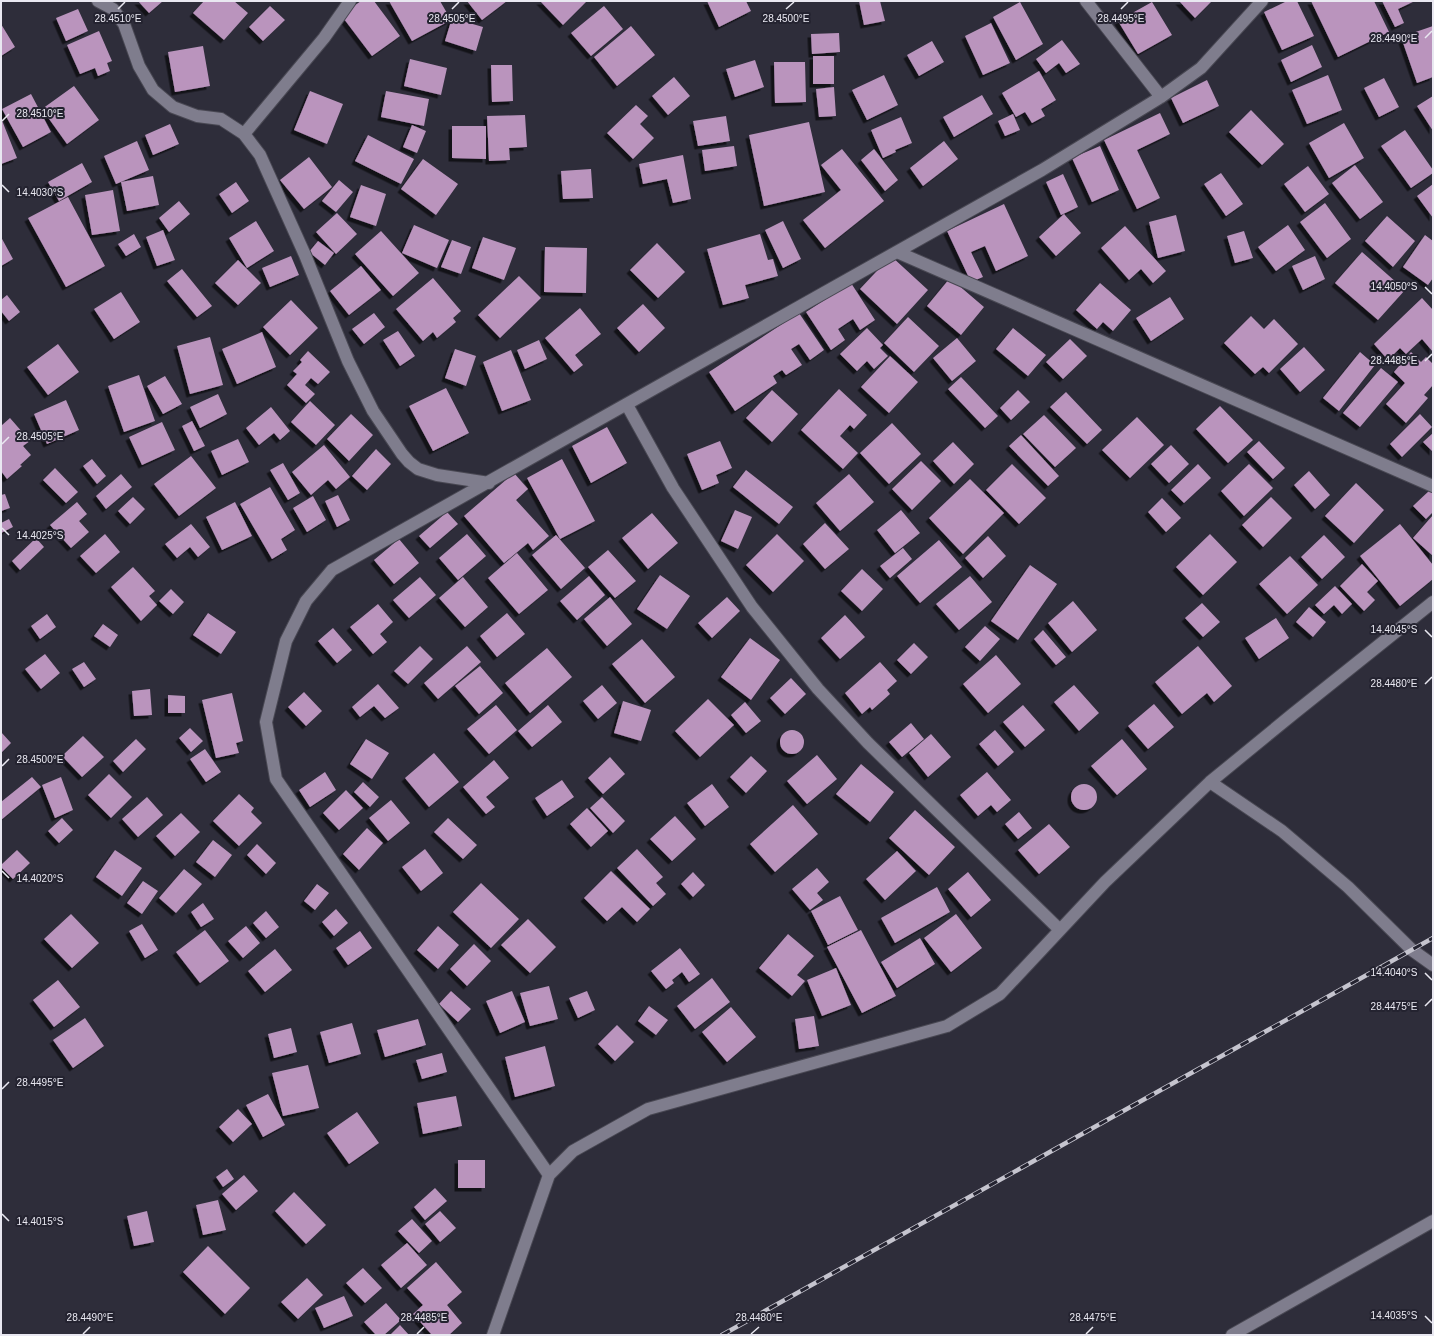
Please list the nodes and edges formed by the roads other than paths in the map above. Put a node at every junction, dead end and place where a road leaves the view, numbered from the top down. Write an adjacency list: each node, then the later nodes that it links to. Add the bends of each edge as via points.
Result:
1 (98, 1): 6 (street, via 113,10 124,24 139,66 153,90 173,106 197,116 221,119)
2 (350, 1): 6 (street, via 324,38)
3 (1086, 1): 5 (street)
4 (1262, 1): 5 (street, via 1202,68)
5 (1161, 97): 7 (street, via 1042,170)
6 (244, 134): 9 (street, via 260,156 373,411 402,454 418,468 437,475)
7 (897, 252): 8 (street); 10 (street)
8 (627, 405): 9 (street); 13 (street, via 673,488 752,607 818,689 868,743)
9 (488, 483): 15 (street, via 332,570 306,601 286,640 266,722 276,780)
10 (1433, 486)
11 (1433, 602): 12 (street)
12 (1210, 782): 13 (street, via 1105,882); 14 (street, via 1282,831 1348,886 1412,950)
13 (1060, 930): 15 (street, via 1000,994 947,1026 648,1109 574,1151)
14 (1433, 965)
15 (549, 1176): 17 (street)
16 (1433, 1221): 18 (street)
17 (493, 1335)
18 (1232, 1335)

